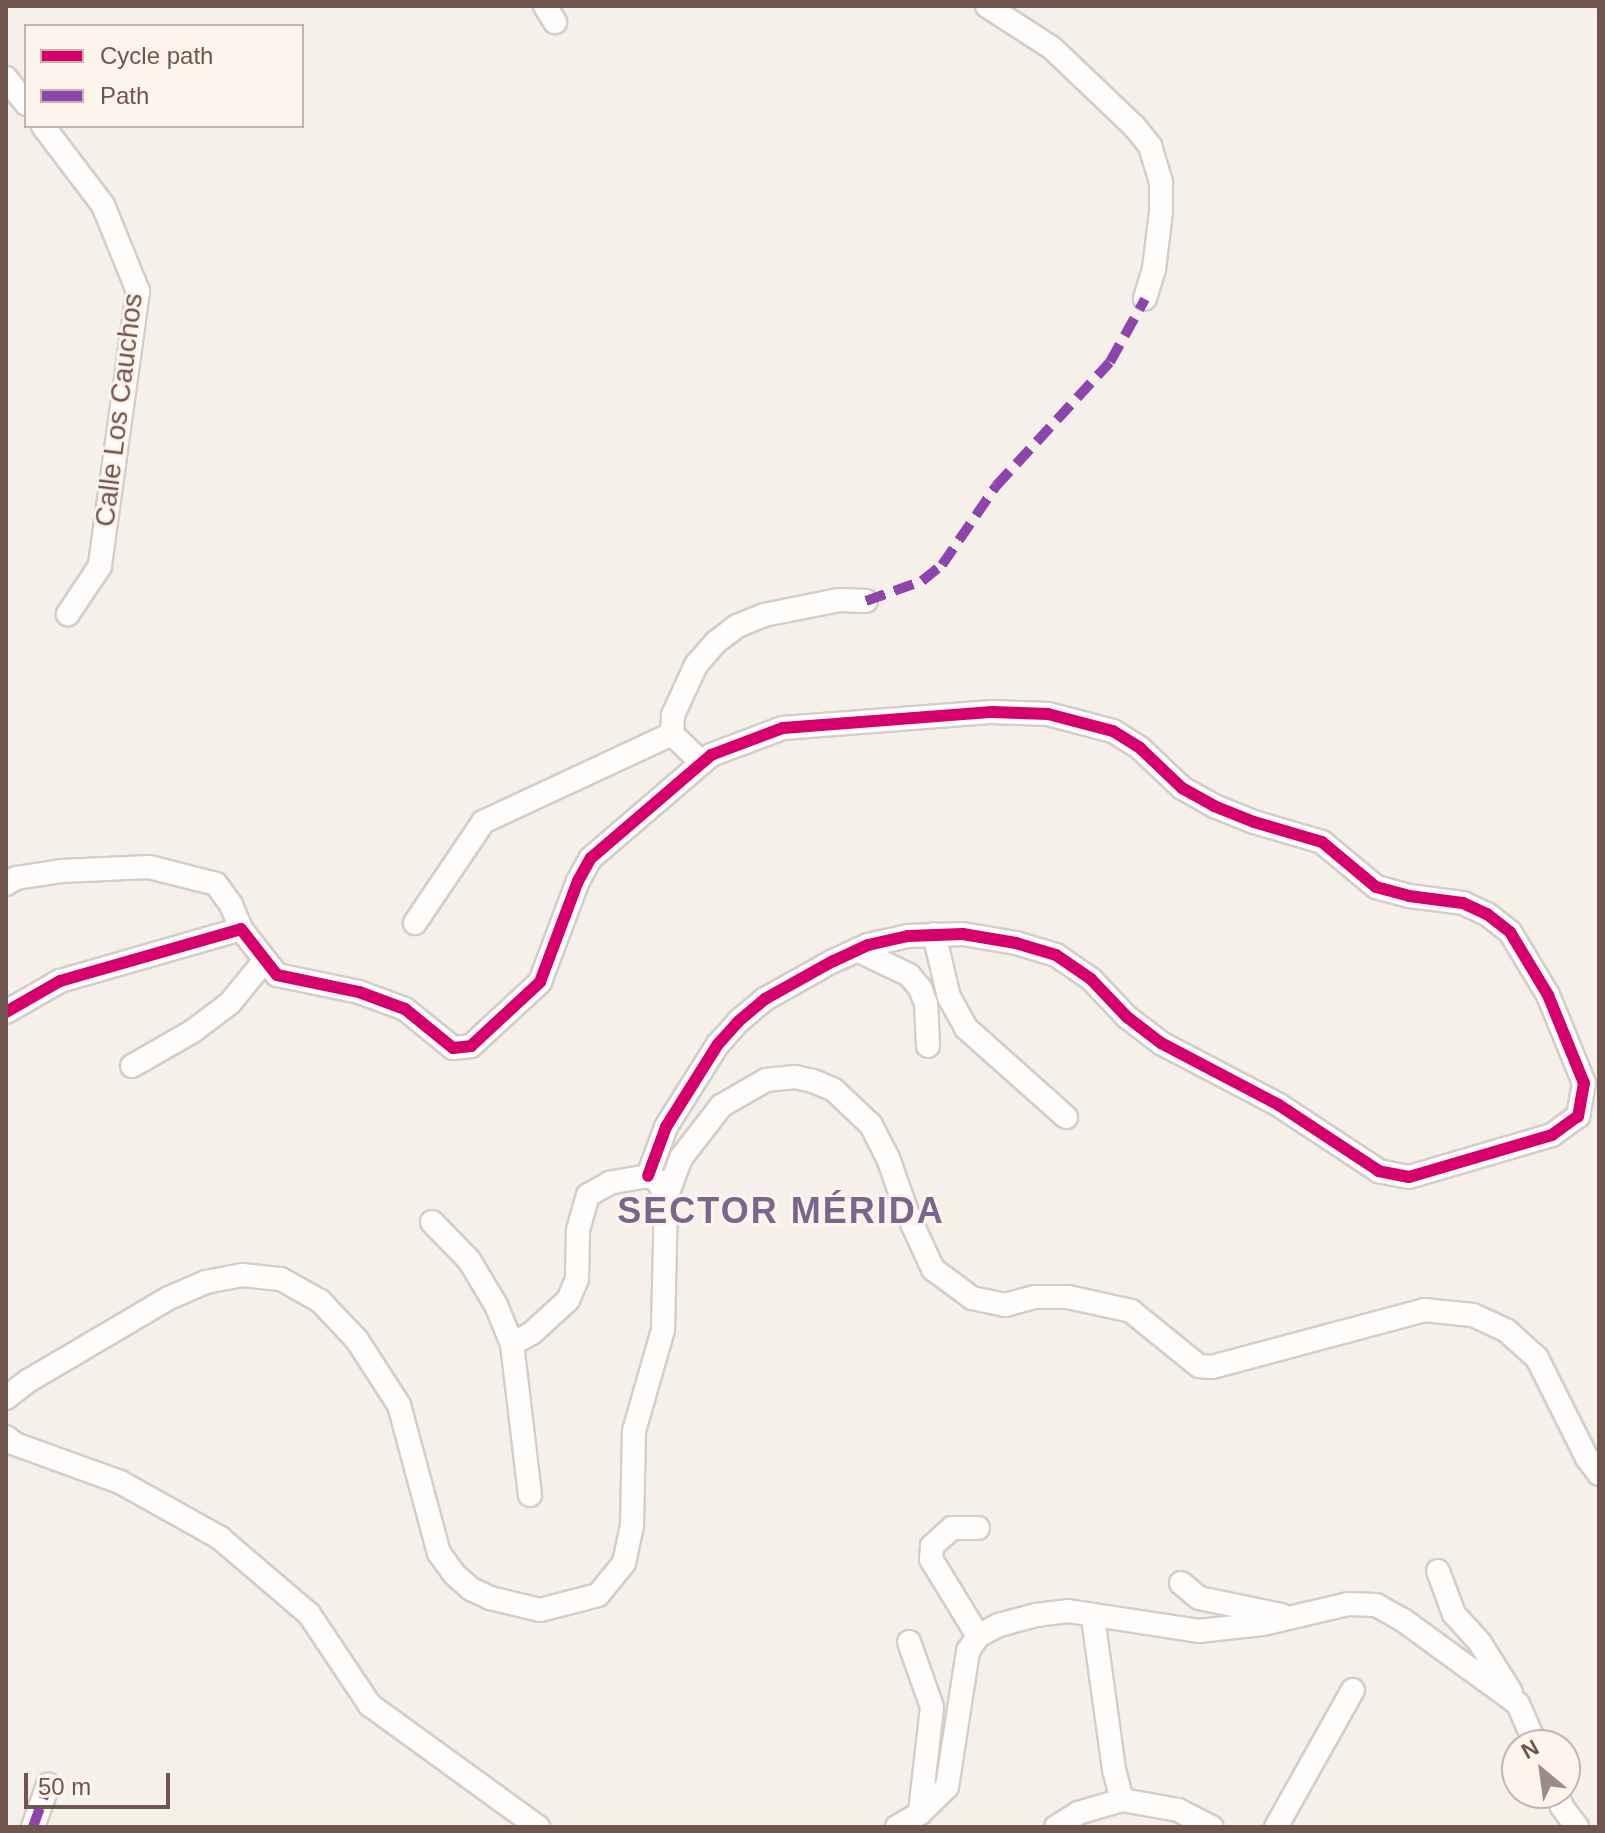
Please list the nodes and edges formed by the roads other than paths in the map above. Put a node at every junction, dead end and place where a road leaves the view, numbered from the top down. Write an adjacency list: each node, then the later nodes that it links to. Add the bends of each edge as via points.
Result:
1 (987, 6): 5 (street, via 1052,48 1150,146 1161,183 1161,212)
2 (6, 78): 3 (street)
3 (24, 101)
4 (45, 128): 7 (street, Calle Los Cauchos, via 103,205 138,291 100,566)
5 (1145, 299)
6 (866, 601): 8 (street, via 839,600 737,626 696,665 673,715)
7 (68, 614)
8 (672, 734): 9 (street); 11 (street, via 483,822)
9 (701, 762): 13 (street, via 783,728 992,712 1048,714 1113,731 1140,748 1182,788 1214,806 1322,842 1376,887 1463,903 1510,932 1548,995 1577,1059 1584,1083 1578,1116 1552,1135 1470,1156 1442,1169 1409,1177 1379,1171 1269,1099 1161,1043 1091,979 1056,955 1016,943); 15 (street, via 591,858 540,982 471,1046 453,1048 405,1009 359,992 277,975)
10 (6, 884): 12 (street, via 62,871 149,867 216,884)
11 (415, 923)
12 (241, 929): 15 (street); 16 (street, via 60,981)
13 (934, 934): 14 (street); 19 (street, via 949,997 966,1028)
14 (857, 950): 17 (street, via 909,975 920,988); 20 (street, via 765,999 738,1022 718,1044 666,1127)
15 (265, 960): 18 (street, via 230,1003)
16 (6, 1012)
17 (928, 1046)
18 (132, 1066)
19 (1066, 1117)
20 (648, 1176): 21 (street, via 658,1181); 23 (street, via 610,1183 588,1195 578,1231 577,1279 568,1300)
21 (666, 1198): 24 (street, via 663,1330 634,1431 636,1498 624,1563 598,1595 574,1603 540,1610 510,1605 471,1589 455,1575 439,1553 420,1474 392,1394 357,1340 320,1301 281,1279 242,1275 206,1282 169,1298); 26 (street, via 681,1158 721,1106 766,1080 813,1081 834,1090 871,1125 933,1269 972,1298 1005,1305 1035,1297 1068,1297 1131,1311 1199,1366 1212,1367 1424,1310 1473,1315 1507,1331 1537,1358)
22 (432, 1222): 23 (street, via 469,1260)
23 (512, 1344): 27 (street)
24 (6, 1398)
25 (6, 1437): 43 (street, via 120,1482 220,1538 309,1614 370,1705)
26 (1599, 1474)
27 (530, 1495)
28 (978, 1528): 33 (street, via 952,1528 932,1546 931,1559)
29 (1438, 1571): 36 (street, via 1454,1614 1480,1643)
30 (1181, 1583): 31 (street, via 1199,1598)
31 (1290, 1617): 32 (street, via 1198,1631); 36 (street, via 1348,1604 1376,1605)
32 (1093, 1618): 33 (street, via 1068,1611 1036,1615); 39 (street)
33 (978, 1636): 41 (street, via 968,1651 947,1787)
34 (909, 1642): 41 (street, via 932,1707)
35 (1353, 1690): 47 (street)
36 (1518, 1704): 37 (street)
37 (1529, 1729)
38 (48, 1785): 42 (street)
39 (1122, 1800): 45 (street, via 1078,1813); 46 (street, via 1155,1803)
40 (1564, 1809): 48 (street)
41 (920, 1813): 44 (street)
42 (33, 1827)
43 (538, 1827)
44 (897, 1827)
45 (1056, 1827)
46 (1212, 1827)
47 (1276, 1827)
48 (1577, 1827)

